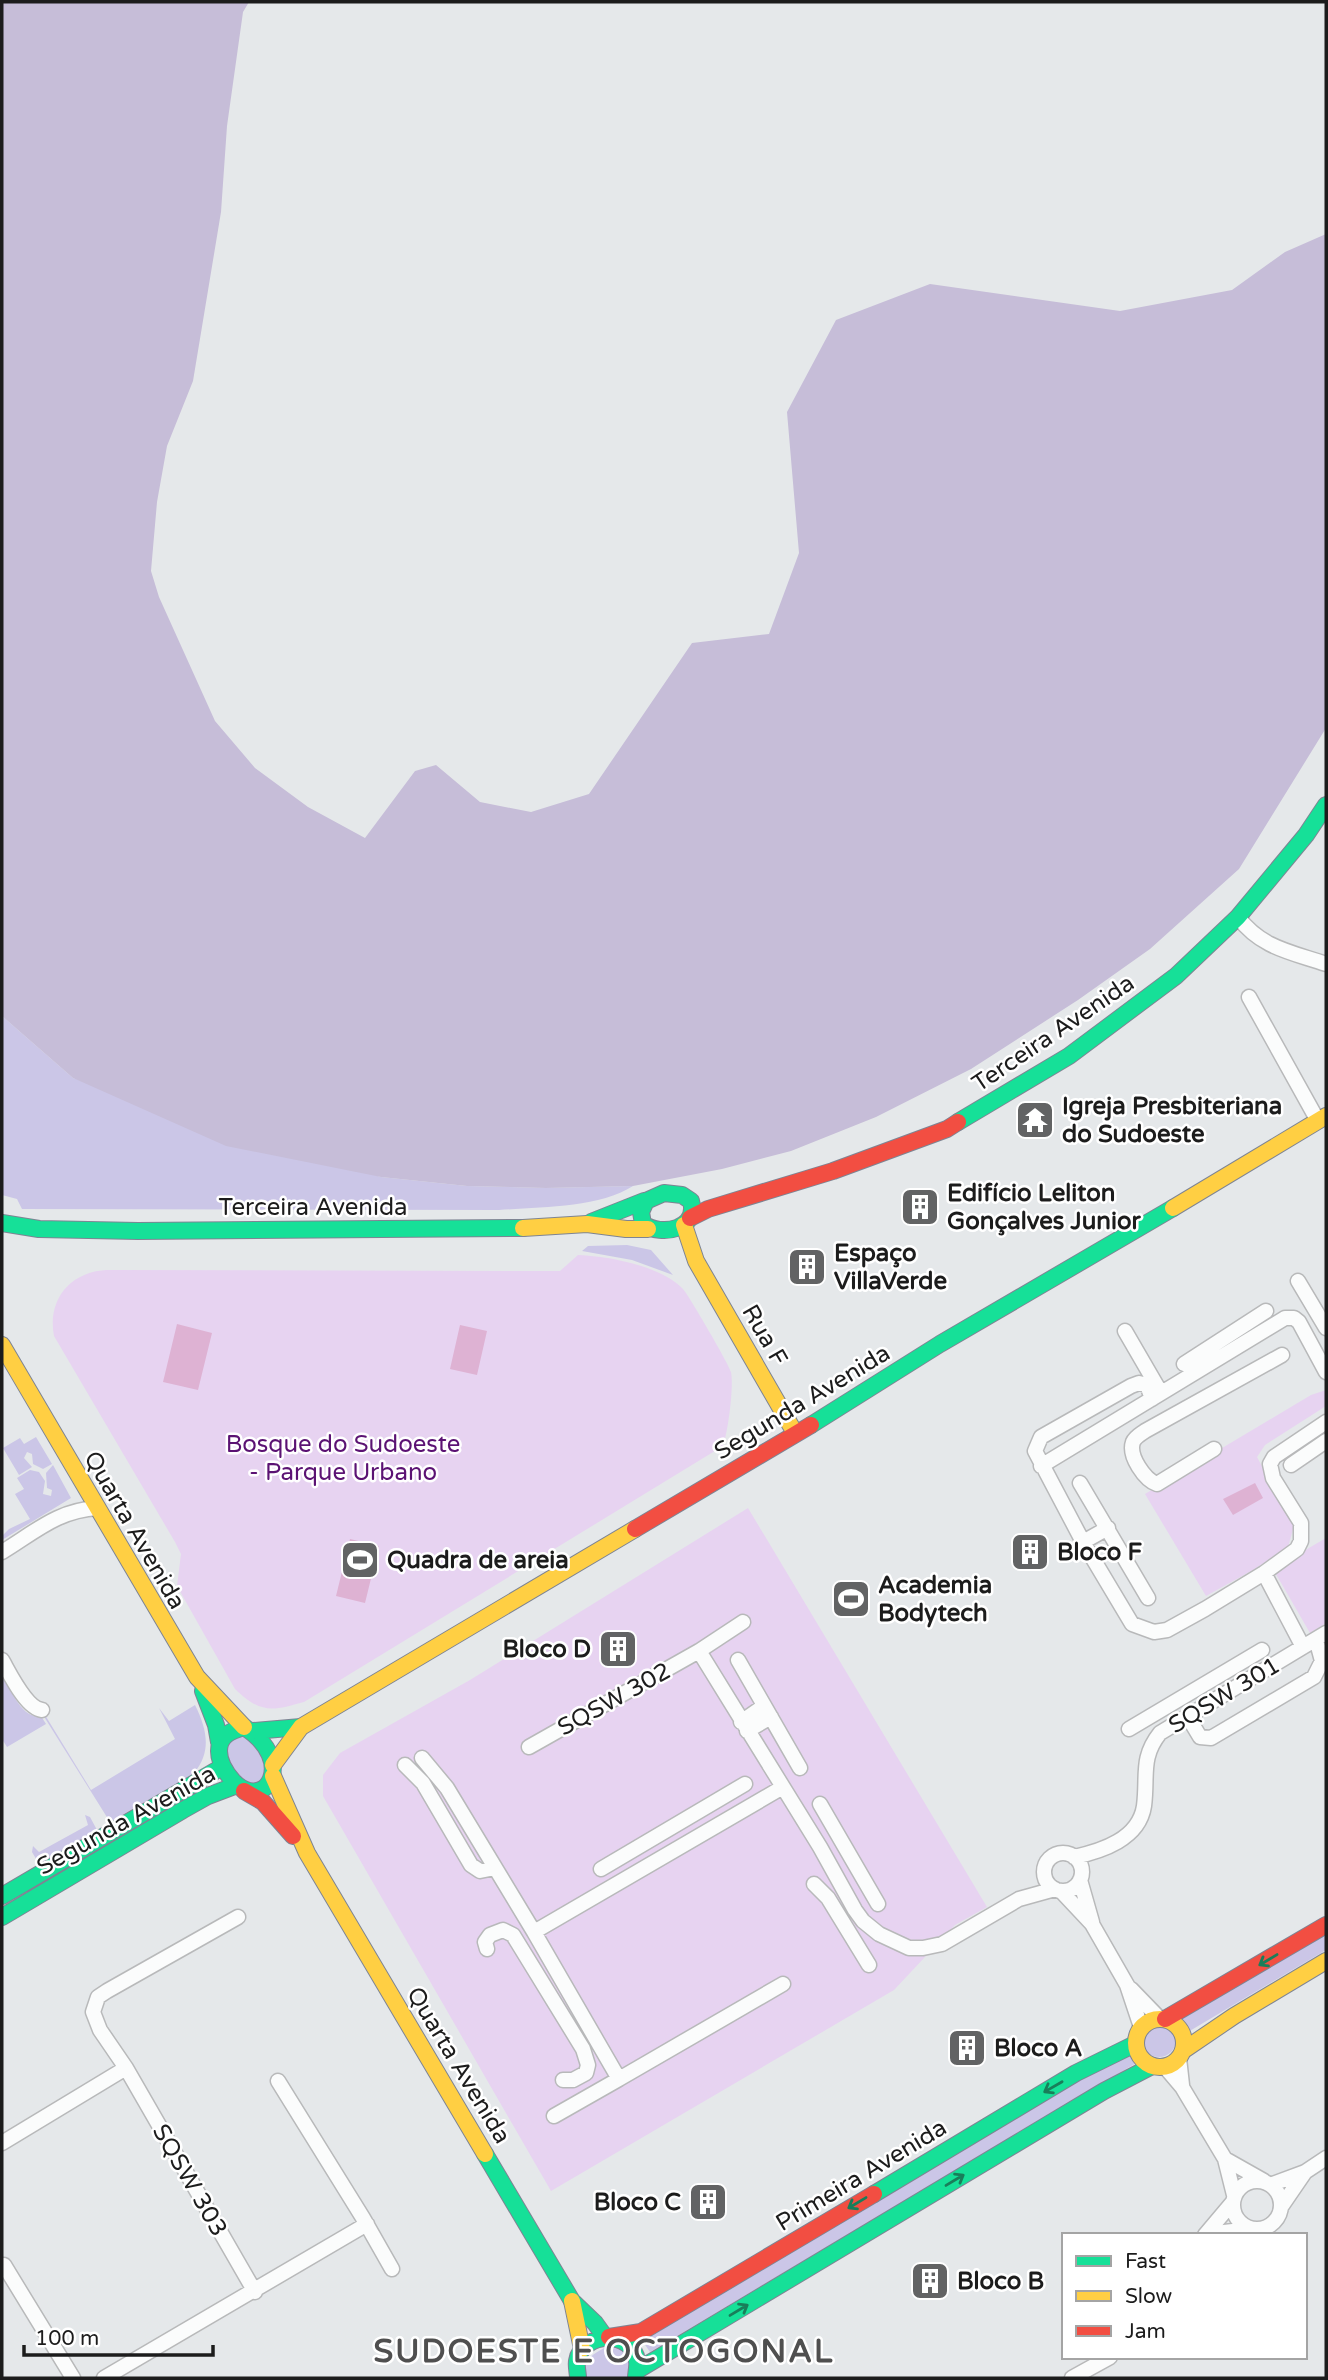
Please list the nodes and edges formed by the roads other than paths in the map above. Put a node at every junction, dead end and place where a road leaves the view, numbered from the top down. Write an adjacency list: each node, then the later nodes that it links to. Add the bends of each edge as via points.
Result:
1 (1325, 809): 3 (street, Terceira Avenida)
2 (1326, 830): 3 (street)
3 (1306, 835): 4 (street, Terceira Avenida)
4 (1238, 917): 5 (street, via 1266,943); 9 (street, Terceira Avenida, via 1176,976 1069,1056 947,1129 834,1171)
5 (1326, 964)
6 (1249, 997): 7 (street)
7 (1322, 1118): 33 (street, Segunda Avenida)
8 (684, 1194): 9 (street, Terceira Avenida); 10 (street, via 664,1193); 11 (street, via 693,1211)
9 (738, 1199): 11 (street, Terceira Avenida)
10 (644, 1201): 13 (street, Terceira Avenida); 15 (street, via 642,1223)
11 (687, 1222): 15 (street); 17 (street, Rua F)
12 (2, 1223): 14 (street)
13 (587, 1224): 14 (street, Terceira Avenida, via 378,1230); 15 (street, Terceira Avenida)
14 (39, 1229): 16 (street)
15 (655, 1230): 17 (street, Rua F)
16 (2, 1238)
17 (696, 1261): 33 (street, Rua F)
18 (1298, 1281): 20 (street)
19 (1266, 1311): 22 (street)
20 (1326, 1328)
21 (1125, 1331): 29 (street)
22 (1215, 1344): 26 (street); 27 (street)
23 (2, 1345): 39 (street, Quarta Avenida)
24 (1322, 1352): 26 (street, via 1290,1317); 28 (street)
25 (1282, 1355): 30 (street)
26 (1223, 1357): 27 (street)
27 (1185, 1371): 29 (street); 30 (street)
28 (1326, 1372)
29 (1157, 1396): 37 (street); 37 (street, via 1139,1383 1041,1437 1035,1451)
30 (1201, 1401): 35 (street, via 1137,1436 1132,1443 1134,1456 1149,1480 1157,1484)
31 (1326, 1422): 32 (street)
32 (1314, 1431): 34 (street); 45 (street, via 1270,1464 1303,1533 1297,1549)
33 (795, 1433): 59 (street, Segunda Avenida)
34 (1322, 1444): 36 (street)
35 (1214, 1449)
36 (1291, 1465)
37 (1041, 1466): 43 (street)
38 (1080, 1483): 42 (street)
39 (83, 1484): 40 (street, Quarta Avenida); 41 (street)
40 (98, 1508): 41 (street); 53 (street, Quarta Avenida)
41 (65, 1513): 44 (street)
42 (1108, 1528): 43 (street); 46 (street)
43 (1083, 1542): 45 (street, via 1132,1624 1154,1632 1167,1630)
44 (2, 1552)
45 (1264, 1573): 48 (street, SQSW 301)
46 (1148, 1598)
47 (744, 1622): 50 (street, SQSW 302)
48 (1315, 1640): 55 (street, SQSW 301); 58 (street, via 1322,1661 1314,1677 1211,1738 1200,1737)
49 (1262, 1650): 54 (street)
50 (698, 1651): 60 (street, SQSW 302); 64 (street, SQSW 302)
51 (2, 1660): 56 (street, via 28,1703)
52 (738, 1660): 57 (street)
53 (197, 1677): 61 (street, Quarta Avenida); 63 (street)
54 (1216, 1678): 55 (street); 62 (street)
55 (1227, 1693): 58 (street, SQSW 301)
56 (42, 1710)
57 (768, 1712): 60 (street); 68 (street)
58 (1188, 1717): 81 (street, SQSW 301, via 1160,1733 1152,1744 1145,1767 1144,1806 1137,1824 1130,1834)
59 (301, 1727): 61 (street, Segunda Avenida); 69 (street, Segunda Avenida)
60 (744, 1727): 71 (street, SQSW 302)
61 (249, 1729): 63 (street, via 235,1728); 69 (street, via 263,1742)
62 (1129, 1729)
63 (219, 1742): 67 (street)
64 (529, 1747)
65 (422, 1758): 73 (street)
66 (405, 1765): 74 (street)
67 (222, 1767): 72 (street); 94 (street, Segunda Avenida)
68 (800, 1768)
69 (273, 1770): 72 (street, via 270,1783 262,1789); 82 (street, Quarta Avenida)
70 (745, 1784): 75 (street)
71 (783, 1787): 77 (street); 79 (street, SQSW 302)
72 (241, 1788): 82 (street, Quarta Avenida, via 263,1802); 99 (street, Segunda Avenida, via 208,1796)
73 (447, 1788): 74 (street); 85 (street)
74 (431, 1798): 85 (street, via 471,1865 480,1871)
75 (722, 1798): 77 (street); 80 (street)
76 (820, 1804): 78 (street)
77 (733, 1817): 87 (street)
78 (840, 1838): 79 (street); 84 (street)
79 (820, 1847): 88 (street, SQSW 302)
80 (631, 1851): 86 (street); 87 (street)
81 (1099, 1852): 83 (street, SQSW 301); 90 (street, SQSW 301)
82 (307, 1853): 139 (street, Quarta Avenida)
83 (1074, 1857): 89 (street, via 1053,1857); 90 (street)
84 (852, 1860): 88 (street); 97 (street)
85 (495, 1868): 104 (street)
86 (601, 1869)
87 (639, 1869): 104 (street)
88 (833, 1870): 92 (street, SQSW 302)
89 (1044, 1871): 93 (street, via 1047,1882); 96 (street, SQSW 302)
90 (1081, 1876): 93 (street, via 1072,1889); 102 (street)
91 (814, 1884): 95 (street)
92 (843, 1889): 95 (street); 98 (street, SQSW 302)
93 (1058, 1890): 96 (street, SQSW 302); 102 (street)
94 (2, 1896)
95 (828, 1898): 101 (street)
96 (1019, 1899): 98 (street, SQSW 302, via 942,1944 923,1948 909,1948 879,1934)
97 (878, 1904)
98 (855, 1910): 101 (street)
99 (2, 1917)
100 (238, 1917): 119 (street, SQSW 303, via 98,1997 95,2020)
101 (842, 1920): 108 (street)
102 (1092, 1924): 113 (street)
103 (1326, 1925): 114 (street, one-way to 114)
104 (534, 1932): 106 (street)
105 (487, 1949): 109 (street, via 487,1938 505,1930 516,1938)
106 (548, 1959): 109 (street); 110 (street)
107 (1326, 1961): 117 (street, via 1234,2016)
108 (869, 1965)
109 (532, 1968): 112 (street)
110 (556, 1974): 112 (street); 120 (street)
111 (783, 1984): 120 (street)
112 (544, 1985): 121 (street, via 586,2057 586,2073)
113 (1128, 1985): 114 (street); 115 (street)
114 (1163, 2019): 115 (street); 117 (street, via 1183,2034)
115 (1141, 2027): 116 (street)
116 (1135, 2044): 118 (street, via 1142,2060); 140 (street, Primeira Avenida, one-way to 140, via 1045,2091 676,2313 641,2332)
117 (1182, 2054): 118 (street); 123 (street)
118 (1159, 2067): 123 (street); 144 (street, one-way to 118, via 1104,2091)
119 (126, 2068): 125 (street); 138 (street, SQSW 303)
120 (619, 2079): 124 (street)
121 (563, 2080)
122 (278, 2081): 132 (street)
123 (1182, 2087): 127 (street)
124 (554, 2116)
125 (2, 2143)
126 (1326, 2158): 128 (street)
127 (1225, 2159): 129 (street); 130 (street)
128 (1305, 2172): 129 (street); 131 (street)
129 (1268, 2184): 130 (street, via 1251,2181 1238,2189); 131 (street, via 1278,2193)
130 (1233, 2199): 133 (street, via 1235,2218); 134 (street)
131 (1281, 2207): 133 (street, via 1269,2227)
132 (367, 2224): 137 (street); 138 (street)
133 (1251, 2229): 135 (street)
134 (1207, 2233)
135 (1220, 2233)
136 (4, 2265): 145 (street)
137 (392, 2269)
138 (255, 2292): 146 (street)
139 (572, 2301): 140 (street, Quarta Avenida); 141 (street, Quarta Avenida)
140 (607, 2337): 141 (street, Primeira Avenida); 144 (street, Quarta Avenida, via 631,2347)
141 (582, 2349): 143 (street)
142 (1106, 2359): 148 (street)
143 (577, 2373): 147 (street)
144 (637, 2374)
145 (73, 2378)
146 (104, 2378)
147 (560, 2378)
148 (1072, 2378)

